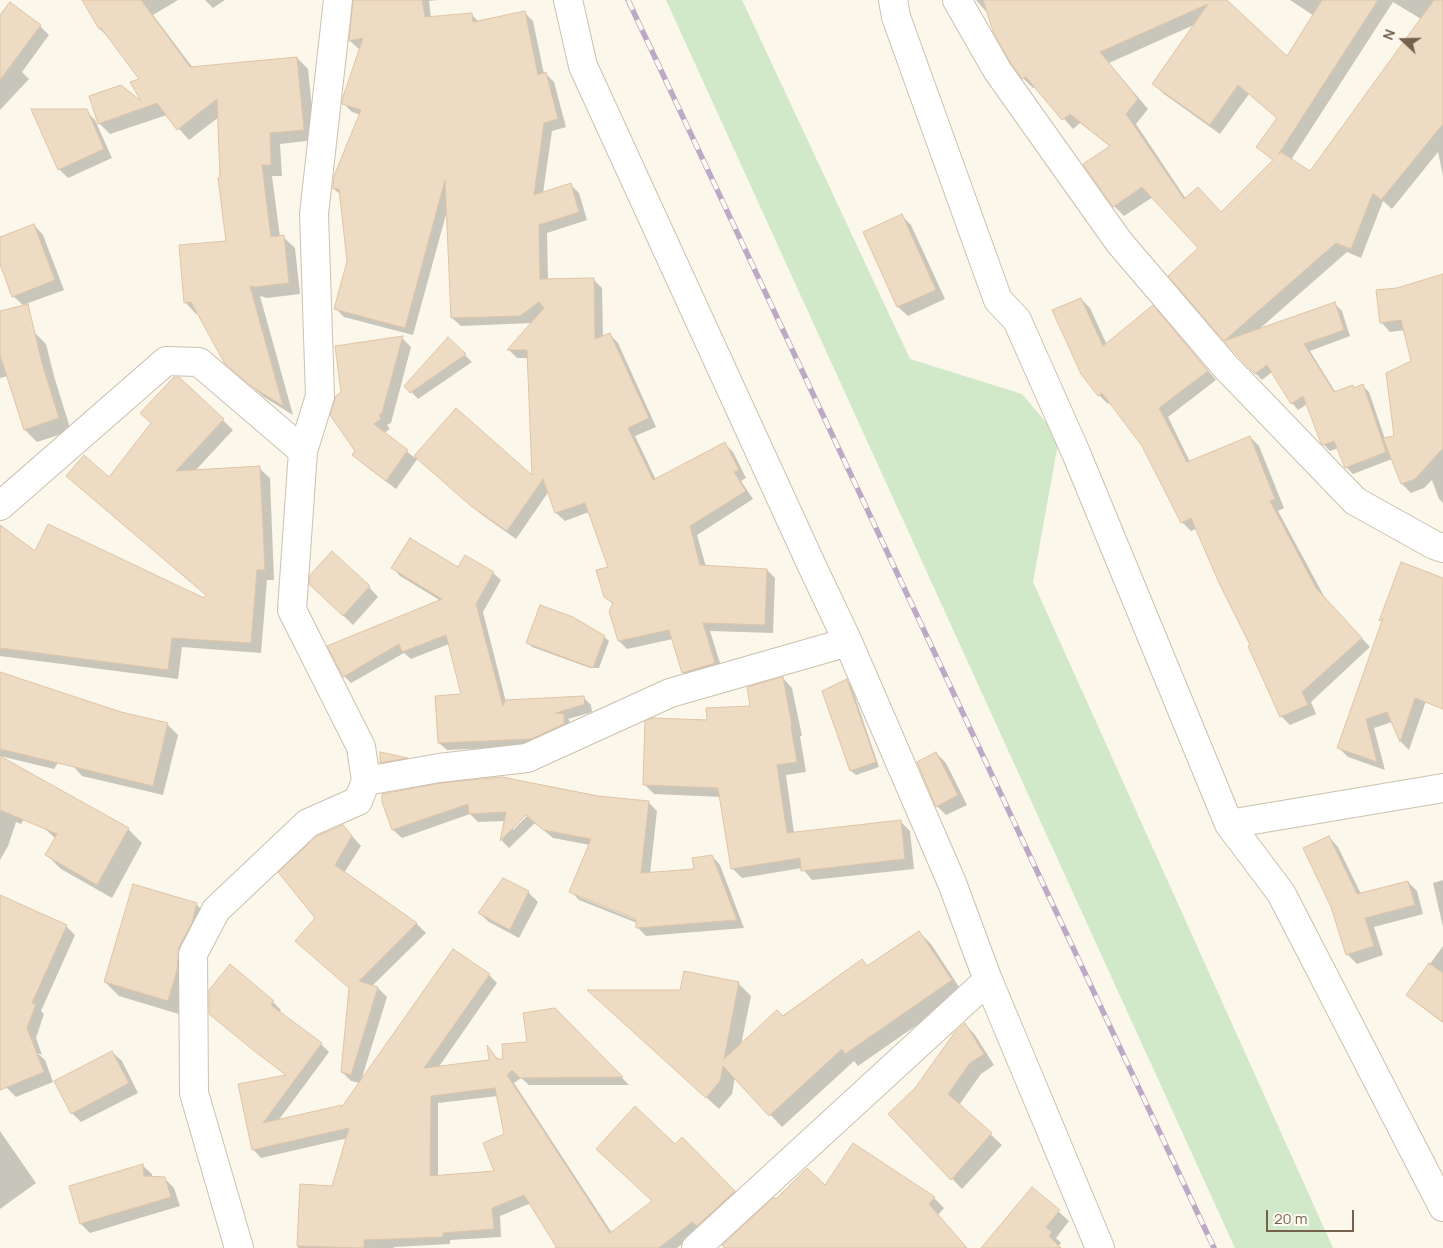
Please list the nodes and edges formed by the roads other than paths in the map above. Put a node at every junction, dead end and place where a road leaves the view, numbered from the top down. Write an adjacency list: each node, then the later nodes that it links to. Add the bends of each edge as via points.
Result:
1 (338, 0): 5 (street, via 314,214 320,396)
2 (568, 0): 8 (street, via 583,66)
3 (893, 0): 11 (street, via 896,17 998,300 1017,320 1076,453)
4 (957, 0): 7 (street, via 997,70 1119,242 1224,365 1355,501)
5 (303, 451): 6 (street, via 199,362 166,361); 9 (street, via 292,610 361,747)
6 (0, 506)
7 (1443, 548)
8 (848, 642): 9 (street, via 670,693 527,758 439,768); 12 (street, via 952,883)
9 (366, 781): 14 (street, via 358,801 308,823 216,910 193,954 194,1093)
10 (1443, 788): 11 (street)
11 (1229, 824): 13 (street, via 1281,893)
12 (988, 980): 15 (street); 16 (street)
13 (1443, 1207)
14 (239, 1248)
15 (696, 1248)
16 (1100, 1248)

